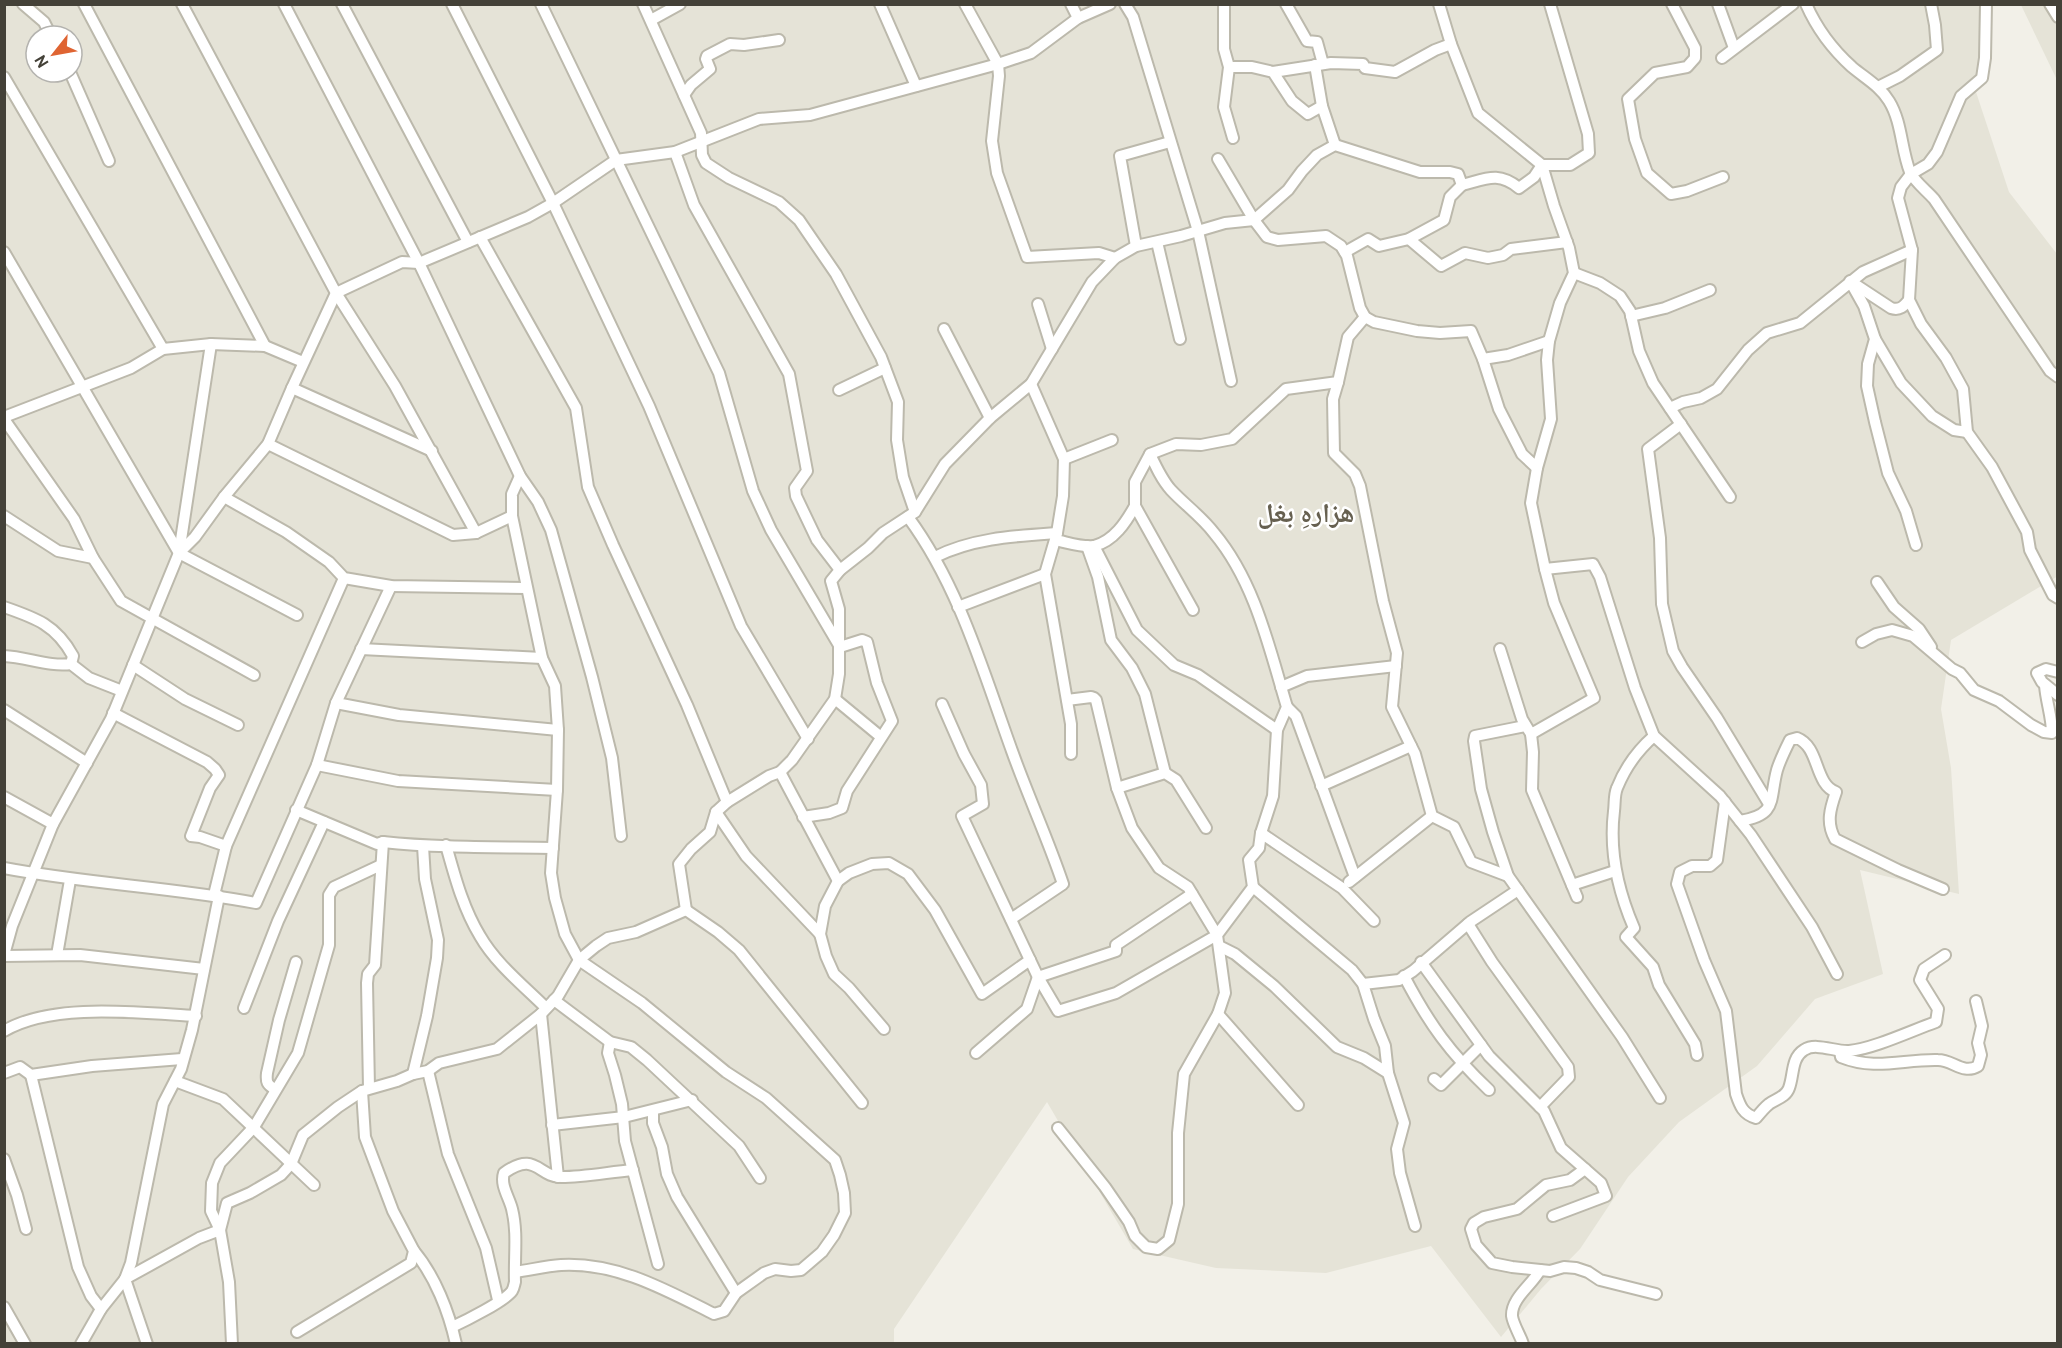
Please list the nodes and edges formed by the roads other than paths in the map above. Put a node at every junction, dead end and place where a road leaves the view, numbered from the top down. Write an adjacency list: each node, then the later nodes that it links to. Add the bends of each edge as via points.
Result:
1 (22, 4): 29 (street)
2 (84, 4): 83 (street)
3 (182, 4): 73 (street)
4 (284, 4): 69 (street)
5 (342, 4): 61 (street)
6 (452, 4): 56 (street)
7 (541, 4): 50 (street)
8 (643, 4): 28 (street)
9 (680, 4): 28 (street)
10 (880, 4): 40 (street)
11 (966, 4): 34 (street)
12 (1071, 4): 27 (street)
13 (1110, 4): 27 (street)
14 (1125, 4): 46 (street, via 1133,17)
15 (1224, 4): 36 (street, via 1224,49)
16 (1286, 4): 35 (street, via 1307,40 1317,42)
17 (1439, 4): 31 (street)
18 (1550, 4): 52 (street, via 1588,134 1589,153 1570,165)
19 (1672, 4): 54 (street, via 1695,48 1695,58 1687,67 1654,73 1628,99 1635,139 1647,173 1671,194)
20 (1718, 4): 32 (street)
21 (1793, 4): 32 (street)
22 (1806, 4): 41 (street, via 1816,26 1832,45)
23 (1931, 4): 41 (street, via 1937,50)
24 (1986, 4): 53 (street, via 1982,78 1961,96 1937,152 1928,164)
25 (2050, 4): 26 (street)
26 (2058, 17)
27 (1078, 18): 34 (street, via 1031,53)
28 (651, 20): 42 (street)
29 (45, 24)
30 (779, 40): 42 (street, via 730,44 707,56 710,69)
31 (1451, 44): 35 (street, via 1395,72 1365,68 1364,64); 52 (street, via 1478,113)
32 (1734, 48): 33 (street)
33 (1722, 58)
34 (998, 64): 40 (street); 68 (street, via 992,141 997,173 1027,257 1099,253)
35 (1319, 64): 37 (street); 43 (street)
36 (1229, 67): 37 (street); 44 (street, via 1224,107)
37 (1273, 72): 43 (street, via 1292,100 1308,114)
38 (4, 77): 84 (street)
39 (75, 84): 51 (street)
40 (916, 86): 45 (street, via 810,115 759,119)
41 (1878, 87): 53 (street, via 1890,102)
42 (684, 95): 45 (street)
43 (1322, 106): 47 (street)
44 (1233, 138)
45 (702, 142): 48 (street); 88 (street, via 706,164 779,202 799,220 836,273)
46 (1170, 142): 58 (street); 64 (street, via 1120,156)
47 (1335, 145): 55 (street, via 1420,172 1458,174); 57 (street, via 1317,155 1288,190)
48 (675, 152): 50 (street); 122 (street, via 694,205 789,374 807,471 795,488 796,496 817,540)
49 (1218, 159): 57 (street)
50 (616, 160): 56 (street); 135 (street, via 719,373 762,511)
51 (109, 161)
52 (1542, 165): 55 (street, via 1519,188 1508,179 1496,177); 63 (street)
53 (1911, 174): 65 (street, via 1898,198); 89 (street, via 1934,199 2050,371)
54 (1723, 177)
55 (1462, 185): 60 (street, via 1450,197 1444,220)
56 (553, 203): 59 (street); 163 (street, via 649,406 741,626)
57 (1254, 220): 58 (street); 67 (street, via 1267,237 1278,240 1326,236)
58 (1198, 231): 62 (street); 90 (street)
59 (480, 237): 61 (street); 174 (street, via 576,408 588,487)
60 (1409, 239): 63 (street, via 1441,266 1465,253 1488,258 1511,249); 67 (street, via 1379,246 1368,238)
61 (468, 242): 69 (street)
62 (1157, 242): 64 (street); 79 (street)
63 (1567, 242): 70 (street)
64 (1136, 246): 68 (street)
65 (1912, 250): 71 (street); 74 (street)
66 (4, 252): 93 (street)
67 (1345, 252): 77 (street)
68 (1115, 258): 85 (street, via 1092,282)
69 (419, 263): 73 (street, via 402,262); 107 (street)
70 (1574, 273): 76 (street, via 1620,296); 81 (street)
71 (1850, 281): 74 (street, via 1896,310); 80 (street); 96 (street, via 1800,323 1767,333 1717,388)
72 (1710, 290): 76 (street, via 1665,308)
73 (336, 293): 87 (street); 103 (street)
74 (1909, 300): 100 (street, via 1964,389)
75 (1038, 304): 85 (street)
76 (1631, 316): 96 (street, via 1639,351)
77 (1365, 317): 86 (street, via 1417,332 1471,331); 91 (street, via 1348,337)
78 (944, 329): 98 (street)
79 (1180, 339)
80 (1875, 339): 100 (street, via 1901,383 1932,416 1954,430); 117 (street, via 1868,364 1868,386 1888,473 1906,511)
81 (1549, 341): 86 (street); 106 (street, via 1551,419)
82 (211, 344): 83 (street); 84 (street); 118 (street)
83 (265, 346): 87 (street)
84 (163, 349): 93 (street, via 131,368)
85 (1052, 349): 92 (street)
86 (1483, 359): 106 (street, via 1499,409 1522,454)
87 (303, 362): 94 (street)
88 (885, 368): 95 (street); 111 (street, via 898,402 898,449)
89 (2058, 377)
90 (1231, 381)
91 (1338, 382): 104 (street, via 1286,389 1232,439 1201,445 1176,444); 143 (street, via 1333,399 1334,453 1355,474 1360,486 1397,653)
92 (1031, 384): 98 (street); 105 (street)
93 (83, 387): 97 (street); 118 (street)
94 (292, 387): 102 (street); 103 (street)
95 (839, 390)
96 (1670, 408): 99 (street)
97 (4, 418): 120 (street, via 74,519)
98 (990, 418): 111 (street, via 945,464)
99 (1681, 424): 109 (street); 176 (street, via 1648,449 1666,622 1682,667)
100 (1967, 432): 128 (street, via 1992,467 2027,532 2030,550)
101 (1112, 440): 105 (street)
102 (268, 444): 108 (street); 114 (street, via 453,536)
103 (432, 451): 114 (street)
104 (1150, 454): 110 (street, via 1135,482); 147 (street, via 1170,489 1214,532 1240,570 1260,616)
105 (1064, 459): 115 (street)
106 (1538, 468): 121 (street, via 1531,503)
107 (520, 476): 113 (street, via 512,494); 186 (street, via 551,530 612,758)
108 (224, 497): 118 (street); 124 (street, via 286,532 329,562)
109 (1730, 497)
110 (1136, 506): 116 (street, via 1125,524); 131 (street)
111 (912, 515): 119 (street); 122 (street, via 883,533)
112 (4, 516): 120 (street, via 58,551)
113 (512, 516): 114 (street); 127 (street)
114 (476, 533)
115 (1056, 536): 116 (street); 119 (street, via 989,540); 123 (street)
116 (1090, 546): 159 (street, via 1137,630 1174,664 1198,675); 169 (street, via 1111,640 1145,694)
117 (1916, 546)
118 (179, 553): 132 (street); 133 (street)
119 (935, 556): 130 (street)
120 (93, 558): 133 (street, via 121,601)
121 (1545, 569): 160 (street, via 1554,603 1594,698); 161 (street, via 1593,564)
122 (840, 570): 135 (street, via 831,581 839,609)
123 (1045, 574): 130 (street); 151 (street)
124 (344, 578): 126 (street); 189 (street)
125 (1877, 582): 138 (street, via 1894,607 1919,628)
126 (392, 586): 127 (street); 136 (street)
127 (526, 588): 140 (street)
128 (2058, 598)
129 (4, 607): 141 (street, via 39,619 68,647 73,656)
130 (958, 607): 209 (street, via 1064,884)
131 (1193, 610)
132 (297, 615)
133 (152, 617): 142 (street); 145 (street)
134 (1862, 642): 138 (street, via 1876,634 1902,631)
135 (840, 647): 150 (street); 162 (street, via 867,642 892,722)
136 (361, 649): 140 (street); 152 (street)
137 (1500, 649): 160 (street)
138 (1933, 653): 146 (street, via 1960,673 1974,690 1999,702 2031,726 2052,733)
139 (4, 656): 141 (street, via 54,665)
140 (542, 658): 158 (street, via 555,686)
141 (71, 664): 148 (street, via 89,678)
142 (133, 665): 148 (street); 157 (street, via 184,699)
143 (1396, 666): 147 (street, via 1307,676); 164 (street, via 1392,707)
144 (2058, 672): 146 (street, via 2046,669 2037,673)
145 (254, 675)
146 (2045, 685): 149 (street)
147 (1281, 687): 154 (street)
148 (122, 691): 156 (street)
149 (2058, 695)
150 (835, 699): 162 (street); 163 (street)
151 (1067, 700): 165 (street); 171 (street, via 1096,700)
152 (336, 703): 158 (street, via 399,715); 167 (street)
153 (942, 704): 209 (street, via 981,785 983,804 962,816)
154 (1287, 707): 159 (street); 170 (street, via 1296,716)
155 (4, 710): 166 (street)
156 (113, 713): 166 (street); 189 (street, via 215,769 219,775 191,836)
157 (238, 725)
158 (558, 730): 172 (street)
159 (1277, 730): 185 (street, via 1273,796)
160 (1528, 730): 196 (street, via 1488,732 1475,736 1473,741 1481,789); 200 (street, via 1533,752 1532,790)
161 (1654, 736): 175 (street); 194 (street, via 1638,749 1616,790)
162 (881, 737): 180 (street, via 847,791 842,808)
163 (808, 739): 168 (street)
164 (1411, 746): 170 (street); 179 (street)
165 (1071, 754)
166 (87, 763): 183 (street)
167 (316, 765): 172 (street, via 398,781); 177 (street)
168 (780, 772): 174 (street); 180 (street)
169 (1165, 773): 171 (street); 184 (street, via 1176,780)
170 (1321, 786): 197 (street)
171 (1117, 788): 205 (street, via 1132,828 1160,868)
172 (557, 790): 191 (street)
173 (4, 797): 183 (street)
174 (727, 802): 178 (street)
175 (1725, 802): 181 (street); 235 (street, via 1717,860 1710,866 1692,866 1680,872 1677,884 1726,1011 1732,1074 1740,1106 1748,1116 1756,1118 1784,1096 1803,1050 1811,1047)
176 (1769, 804): 181 (street, via 1756,818); 203 (street, via 1790,740 1803,740 1823,782 1836,792 1829,822 1835,838)
177 (296, 810): 182 (street); 206 (street, via 256,903)
178 (716, 812): 208 (street, via 710,832 679,864); 212 (street, via 746,856)
179 (1432, 816): 196 (street, via 1454,828 1471,862); 197 (street)
180 (803, 817): 199 (street)
181 (1740, 821): 222 (street, via 1812,927)
182 (324, 822): 187 (street, via 377,844); 228 (street, via 278,921)
183 (53, 824): 195 (street)
184 (1206, 828)
185 (1261, 833): 201 (street, via 1259,848 1249,860); 202 (street)
186 (621, 836)
187 (383, 842): 190 (street); 192 (street)
188 (446, 845): 190 (street); 191 (street); 227 (street, via 459,891 480,938)
189 (226, 846): 206 (street)
190 (423, 846): 243 (street, via 425,879 438,940 427,1016)
191 (553, 848): 217 (street, via 555,898 565,934)
192 (381, 866): 247 (street, via 334,887 329,895 329,945 298,1053); 248 (street, via 375,965 368,974)
193 (4, 868): 195 (street)
194 (1615, 871): 200 (street); 237 (street, via 1634,928 1626,937 1653,967 1659,985 1695,1044)
195 (33, 874): 198 (street); 216 (street)
196 (1508, 876): 204 (street)
197 (1355, 877): 202 (street)
198 (70, 880): 206 (street); 214 (street)
199 (838, 880): 212 (street, via 825,906); 218 (street, via 872,864 889,863 908,874 935,910 982,994)
200 (1572, 885): 207 (street)
201 (1253, 887): 213 (street); 225 (street, via 1352,970)
202 (1342, 888): 210 (street)
203 (1943, 889)
204 (1518, 890): 211 (street); 250 (street, via 1622,1037)
205 (1192, 894): 213 (street); 224 (street, via 1116,945 1116,951)
206 (216, 896): 221 (street)
207 (1577, 897)
208 (686, 910): 217 (street, via 636,932 608,938); 252 (street, via 739,950)
209 (1011, 919): 218 (street)
210 (1374, 921)
211 (1468, 924): 220 (street); 254 (street, via 1568,1067 1569,1077)
212 (820, 934): 231 (street, via 834,974)
213 (1218, 941): 224 (street, via 1116,993 1058,1011); 229 (street, via 1225,993); 242 (street, via 1274,986 1337,1047)
214 (57, 955): 216 (street); 221 (street)
215 (1945, 955): 235 (street, via 1923,969 1920,980 1938,1009 1936,1022 1860,1049)
216 (4, 956)
217 (579, 960): 227 (street); 276 (street, via 766,1098 835,1160 845,1213 822,1252 801,1270 775,1269)
218 (1030, 960): 224 (street)
219 (296, 962): 247 (street, via 267,1073 266,1081)
220 (1421, 963): 223 (street); 234 (street)
221 (204, 969): 230 (street)
222 (1837, 974)
223 (1404, 976): 225 (street); 239 (street, via 1438,1034)
224 (1038, 977): 236 (street, via 1027,1009)
225 (1363, 984): 242 (street, via 1385,1046)
226 (1976, 1001): 235 (street, via 1982,1026 1978,1043 1981,1055 1973,1069 1941,1060 1888,1065 1856,1063 1841,1057)
227 (547, 1007): 233 (street); 240 (street, via 497,1049 439,1063); 257 (street)
228 (244, 1008)
229 (1218, 1014): 253 (street); 259 (street, via 1184,1074 1178,1133 1178,1204 1169,1239 1158,1249 1146,1247 1135,1236 1105,1187)
230 (196, 1016): 232 (street, via 78,1012 23,1022); 238 (street)
231 (884, 1029)
232 (4, 1031)
233 (610, 1042): 251 (street, via 631,1047); 256 (street, via 608,1053)
234 (1481, 1045): 239 (street); 254 (street)
235 (1840, 1051)
236 (976, 1053)
237 (1697, 1055)
238 (182, 1059): 244 (street); 246 (street)
239 (1462, 1064): 245 (street, via 1441,1085); 249 (street)
240 (428, 1071): 243 (street); 278 (street, via 448,1154 486,1248)
241 (4, 1073): 244 (street, via 20,1067)
242 (1388, 1073): 268 (street, via 1404,1123 1397,1149)
243 (413, 1074): 248 (street)
244 (31, 1075): 280 (street, via 78,1267)
245 (1434, 1079)
246 (175, 1081): 258 (street, via 223,1099); 275 (street, via 163,1104)
247 (275, 1089): 258 (street)
248 (365, 1089): 261 (street, via 303,1135); 271 (street, via 365,1137 393,1211)
249 (1490, 1090)
250 (1660, 1098)
251 (692, 1100): 255 (street); 265 (street, via 739,1146)
252 (862, 1103)
253 (1298, 1105)
254 (1540, 1107): 262 (street, via 1562,1148)
255 (653, 1111): 256 (street); 276 (street, via 667,1174 677,1197)
256 (624, 1117): 257 (street); 263 (street, via 625,1141)
257 (552, 1125): 264 (street)
258 (254, 1126): 261 (street); 270 (street, via 220,1163 212,1182 212,1211)
259 (1058, 1128)
260 (4, 1159): 269 (street)
261 (291, 1164): 266 (street); 270 (street, via 250,1194 227,1203)
262 (1585, 1169): 267 (street, via 1601,1183 1606,1196); 273 (street, via 1570,1180 1546,1185 1517,1209 1484,1217 1471,1229 1476,1245 1492,1263)
263 (633, 1170): 264 (street); 272 (street)
264 (558, 1178): 274 (street, via 530,1163 504,1173 502,1179 515,1225)
265 (760, 1178)
266 (314, 1185)
267 (1554, 1216)
268 (1415, 1226)
269 (26, 1229)
270 (220, 1230): 275 (street); 286 (street, via 229,1282)
271 (414, 1251): 281 (street, via 429,1272); 282 (street, via 411,1263)
272 (657, 1264)
273 (1540, 1270): 277 (street, via 1576,1268 1600,1280); 288 (street, via 1514,1303 1512,1315)
274 (515, 1272): 276 (street, via 561,1265 601,1267 649,1281 714,1314 723,1311); 278 (street, via 513,1290)
275 (125, 1279): 280 (street); 285 (street)
276 (736, 1293)
277 (1656, 1294)
278 (498, 1300): 281 (street)
279 (4, 1306): 283 (street)
280 (101, 1309): 284 (street)
281 (452, 1327): 287 (street)
282 (297, 1332)
283 (25, 1344)
284 (81, 1344)
285 (147, 1344)
286 (232, 1344)
287 (456, 1344)
288 (1523, 1344)

